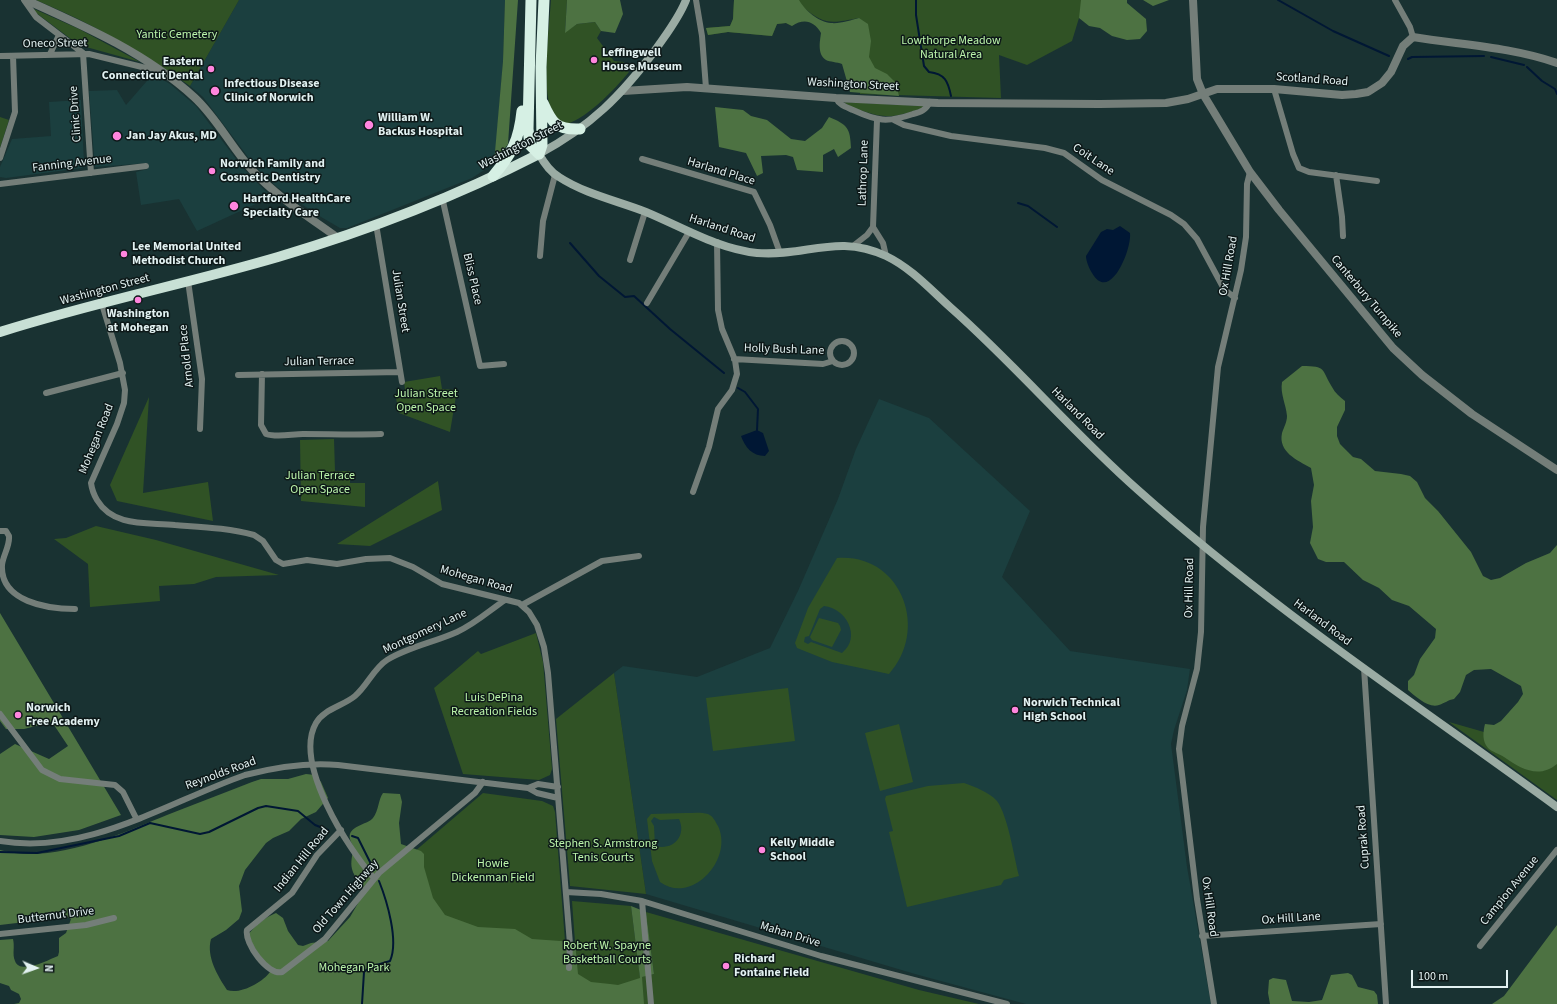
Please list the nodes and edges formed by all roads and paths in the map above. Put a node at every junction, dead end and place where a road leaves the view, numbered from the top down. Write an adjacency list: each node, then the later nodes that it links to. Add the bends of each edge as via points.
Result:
1 (25, 0): 8 (street, via 34,15); 16 (street, via 108,39)
2 (531, 0): 15 (highway)
3 (544, 0): 21 (highway)
4 (686, 0): 19 (main road, via 668,31)
5 (696, 0): 17 (street)
6 (1193, 0): 20 (street, Canterbury Turnpike, via 1197,79)
7 (1395, 0): 9 (street)
8 (59, 35): 10 (street); 11 (street)
9 (1413, 37): 14 (street, via 1535,55); 18 (street, Scotland Road, via 1402,46 1382,83 1368,92 1342,95)
10 (83, 53): 11 (street, Oneco Street); 16 (street, Oneco Street); 32 (street, Clinic Drive)
11 (50, 54): 13 (street, Oneco Street)
12 (0, 56): 13 (street, Oneco Street)
13 (13, 56): 28 (street, via 15,112)
14 (1557, 63)
15 (528, 65): 27 (highway, via 529,140 532,148); 35 (highway, via 523,79 518,139 508,158)
16 (157, 69): 44 (street, via 198,100 240,156 267,185)
17 (706, 88): 19 (street, Washington Street); 22 (street, Washington Street)
18 (1274, 89): 20 (street, Scotland Road, via 1217,90); 34 (street, via 1299,168 1309,172)
19 (623, 91): 26 (main road, Washington Street)
20 (1203, 94): 23 (street, Washington Street, via 1166,103); 31 (street, Canterbury Turnpike)
21 (541, 98): 26 (highway, via 554,124 564,128); 27 (highway, via 542,145)
22 (836, 98): 23 (street, Washington Street); 24 (street, via 841,105)
23 (930, 102): 25 (street, via 925,110)
24 (877, 120): 25 (street); 41 (street, Lathrop Lane)
25 (894, 120): 52 (street, Coit Lane, via 904,125 950,136 1045,148 1064,153 1102,180 1180,220 1197,239 1224,289)
26 (580, 129): 27 (main road, Washington Street)
27 (539, 154): 33 (main road, Harland Road); 35 (highway, Washington Street)
28 (0, 158)
29 (642, 159): 47 (street, Harland Place, via 754,192)
30 (146, 166): 32 (street, Fanning Avenue)
31 (1250, 172): 52 (street, Ox Hill Road, via 1247,184 1246,237); 67 (street, Canterbury Turnpike, via 1393,348 1447,397)
32 (90, 173): 37 (street, Fanning Avenue)
33 (555, 175): 39 (main road, Harland Road); 48 (street, via 544,221)
34 (1336, 175): 36 (street); 43 (street)
35 (493, 176): 38 (highway, Washington Street)
36 (1377, 181)
37 (0, 184)
38 (442, 197): 40 (highway, Washington Street); 58 (street, Bliss Place, via 480,366)
39 (645, 212): 42 (main road, Harland Road); 50 (street)
40 (376, 224): 44 (highway, Washington Street); 59 (street, Julian Street)
41 (873, 226): 46 (street); 49 (street, via 883,243)
42 (689, 232): 45 (main road, Harland Road); 53 (street)
43 (1343, 236)
44 (338, 238): 51 (highway, Washington Street)
45 (717, 242): 47 (main road, Harland Road, via 751,252); 56 (street, via 717,304 722,329)
46 (853, 246): 47 (main road, Harland Road, via 835,245); 49 (main road, Harland Road)
47 (780, 253)
48 (540, 256)
49 (886, 256): 70 (main road, Harland Road, via 912,273 968,323 1131,485)
50 (630, 260)
51 (188, 281): 54 (highway, Washington Street); 65 (street, Arnold Place, via 202,379)
52 (1235, 298): 70 (street, Ox Hill Road, via 1218,366)
53 (647, 303)
54 (102, 304): 55 (highway, Washington Street); 60 (street, Mohegan Road)
55 (0, 332)
56 (734, 359): 57 (street, Holly Bush Lane, via 822,364); 68 (street, via 737,371 734,384 719,406 709,448)
57 (834, 361)
58 (504, 364)
59 (400, 372): 61 (street, Julian Terrace); 63 (street, Julian Street)
60 (123, 373): 64 (street); 72 (street, Mohegan Road, via 124,403 91,483 100,505 112,515 139,524 177,525 254,535 263,541 276,560 285,564 307,560 337,564 372,558 393,559 442,584)
61 (262, 374): 62 (street, Julian Terrace); 66 (street, via 261,425 266,434)
62 (238, 375)
63 (402, 382)
64 (46, 393)
65 (200, 429)
66 (381, 434)
67 (1557, 470)
68 (693, 492)
69 (0, 531): 74 (street, via 6,531 9,536 2,567 9,589 46,608)
70 (1202, 544): 75 (main road, Harland Road, via 1303,625); 93 (street, Ox Hill Road, via 1201,632 1197,665 1179,749)
71 (640, 556): 73 (street, via 602,561)
72 (505, 600): 73 (street, Mohegan Road); 77 (street, Montgomery Lane, via 458,631 390,658 382,664 356,696 326,713 316,723 312,735)
73 (522, 605): 79 (street, Mohegan Road, via 535,620 545,652)
74 (75, 609)
75 (1364, 668): 82 (main road, Harland Road); 91 (street, Cuprak Road)
76 (0, 714): 83 (street, via 42,770 60,778 115,785 124,792)
77 (312, 764): 78 (street, Reynolds Road); 83 (street, Reynolds Road, via 287,766 245,775); 84 (street, via 316,780)
78 (483, 782): 80 (street, Reynolds Road); 87 (street, Old Town Highway, via 475,793)
79 (558, 787): 80 (street, Reynolds Road, via 538,784); 81 (street, Mohegan Road)
80 (528, 788): 81 (street, Reynolds Road)
81 (558, 798): 88 (street, Mohegan Road)
82 (1557, 807)
83 (136, 818): 85 (street, Reynolds Road, via 69,840 32,844)
84 (341, 830): 87 (street, via 355,856); 96 (street, Indian Hill Road, via 317,855 292,893 247,930 248,942 267,967)
85 (0, 841)
86 (1557, 850): 94 (street, Campion Avenue)
87 (374, 878): 96 (street, Old Town Highway, via 322,942 284,971)
88 (566, 892): 89 (street, Mahan Drive, via 601,894); 95 (street, Mohegan Road)
89 (642, 901): 97 (street); 98 (street, Mahan Drive, via 821,956)
90 (114, 918): 92 (street, Butternut Drive, via 86,925)
91 (1381, 924): 93 (street, Ox Hill Lane); 100 (street, Cuprak Road)
92 (0, 934)
93 (1202, 936): 99 (street, Ox Hill Road)
94 (1480, 946)
95 (570, 968)
96 (276, 973)
97 (651, 1004)
98 (1006, 1004)
99 (1214, 1004)
100 (1386, 1004)

